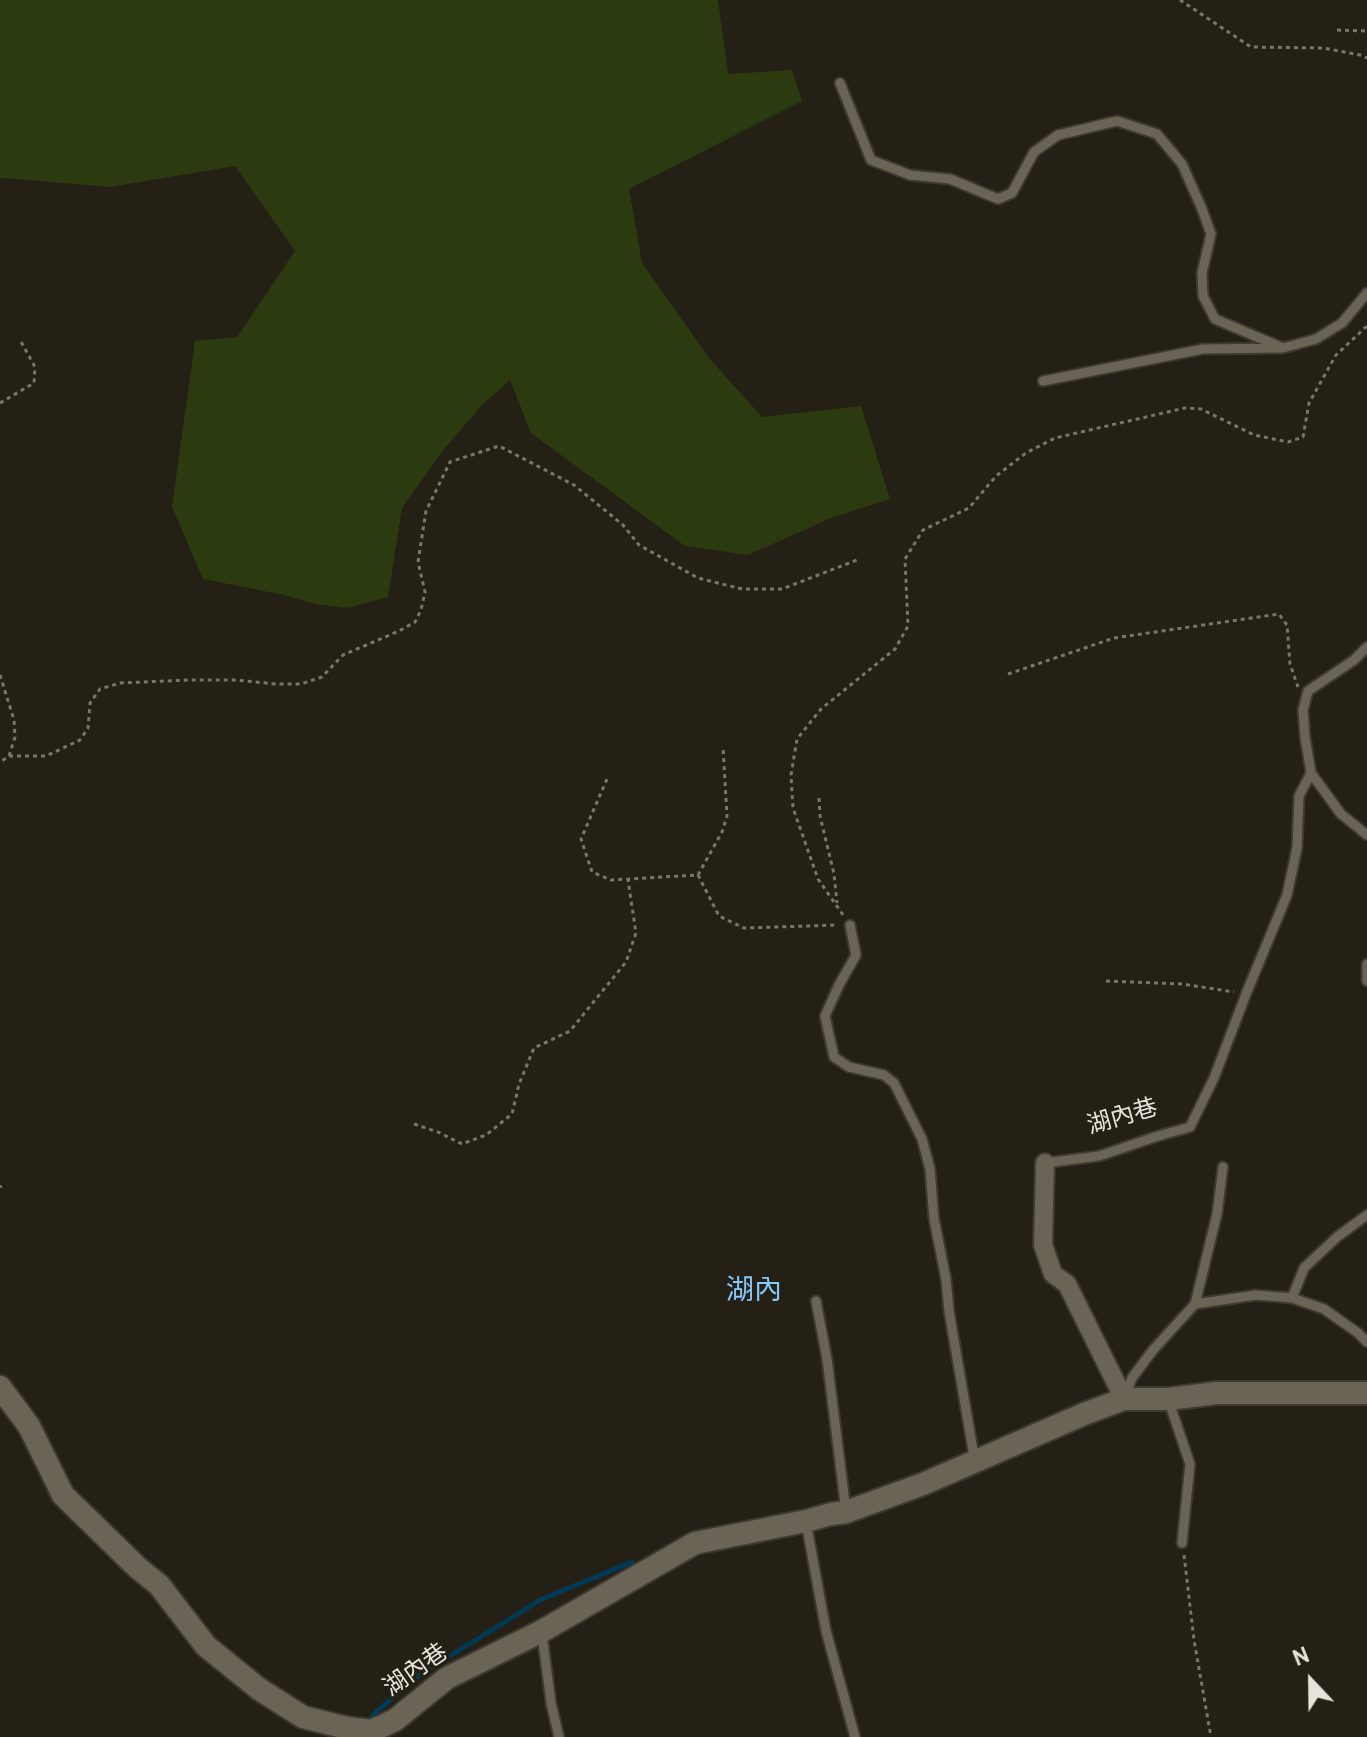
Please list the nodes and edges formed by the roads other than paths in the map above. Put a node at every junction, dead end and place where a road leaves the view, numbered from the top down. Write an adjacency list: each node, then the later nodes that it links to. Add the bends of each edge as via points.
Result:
1 (840, 83): 3 (lane, via 871,160 910,175 950,179 998,199 1012,193 1034,152 1058,135 1117,121 1157,134 1182,164 1211,234 1203,296 1215,319)
2 (1367, 293): 3 (lane, via 1342,323 1316,339)
3 (1283, 348): 4 (lane, via 1203,349)
4 (1043, 381)
5 (1367, 647): 6 (lane, 湖內巷, via 1308,691 1303,710)
6 (1311, 773): 7 (lane, 湖內巷, via 1341,814); 11 (lane, 湖內巷, via 1299,796 1297,848 1287,895 1190,1127 1099,1156)
7 (1367, 835)
8 (850, 925): 22 (lane, via 856,955 825,1016 834,1057 894,1083 922,1139)
9 (1367, 964): 10 (lane)
10 (1367, 981)
11 (1045, 1163): 20 (street, 湖內巷, via 1043,1245 1053,1274 1067,1284)
12 (1223, 1167): 16 (lane)
13 (1367, 1215): 14 (lane, via 1304,1268)
14 (1292, 1298): 16 (lane, via 1256,1295); 17 (lane, via 1324,1309)
15 (816, 1301): 23 (lane)
16 (1195, 1304): 20 (lane, via 1132,1378)
17 (1367, 1342)
18 (0, 1387): 26 (street, 湖內巷, via 29,1426 63,1495 159,1585 206,1646 303,1717 372,1731 397,1724 447,1678)
19 (1367, 1393): 21 (street, 湖內巷, via 1217,1393)
20 (1124, 1399): 21 (street, 湖內巷); 22 (street, 湖內巷)
21 (1168, 1399): 25 (lane, via 1190,1464)
22 (975, 1462): 23 (street, 湖內巷)
23 (846, 1512): 24 (street, 湖內巷)
24 (806, 1521): 26 (street, 湖內巷, via 695,1543); 28 (lane, via 826,1631)
25 (1182, 1543)
26 (542, 1631): 27 (lane)
27 (559, 1737)
28 (855, 1737)

